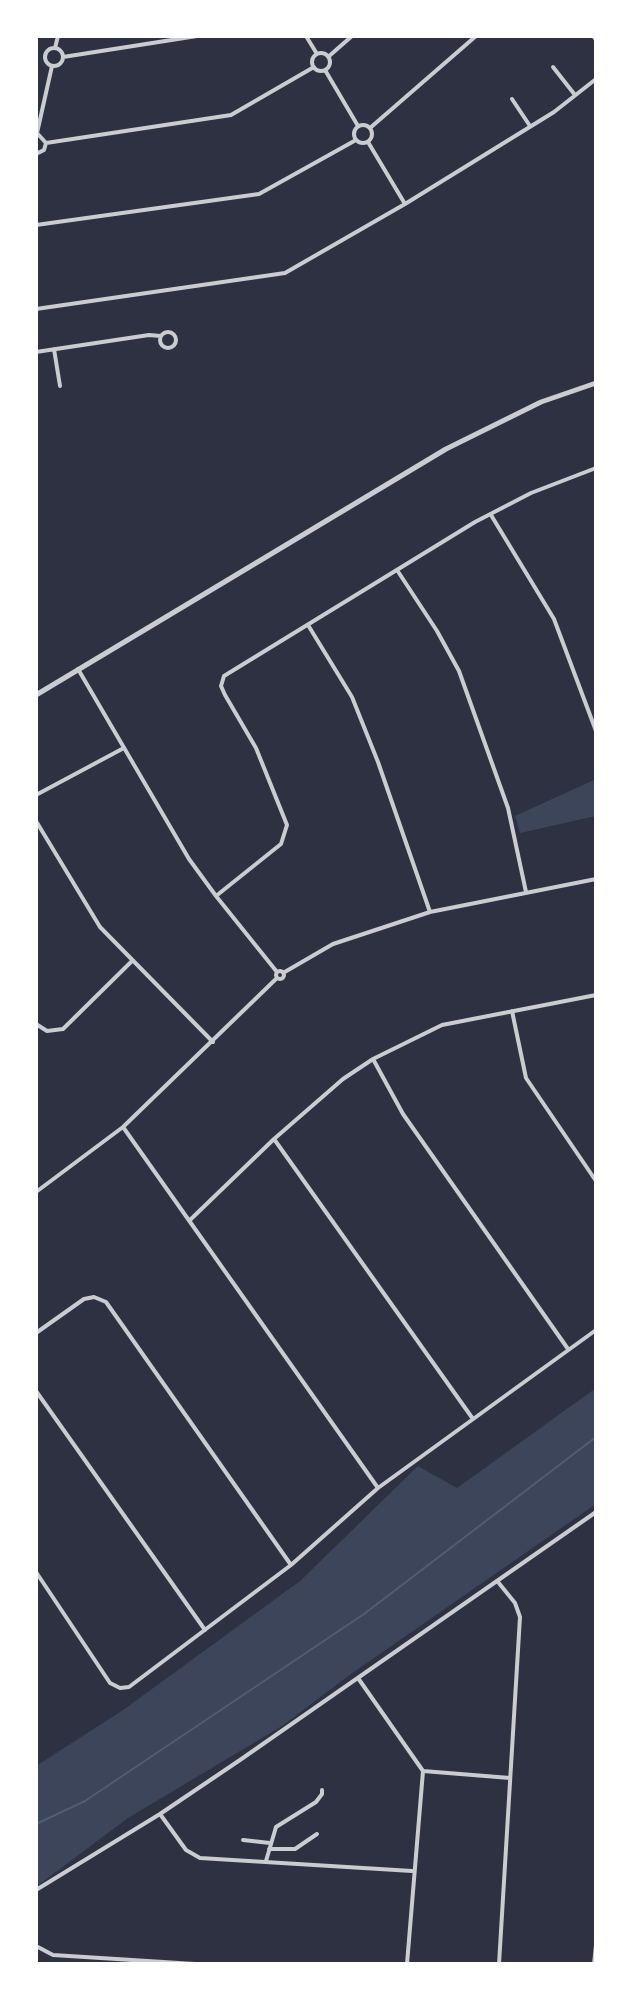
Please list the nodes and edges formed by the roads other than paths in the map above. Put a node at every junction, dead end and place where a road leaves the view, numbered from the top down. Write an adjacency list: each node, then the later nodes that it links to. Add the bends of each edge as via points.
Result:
1 (58, 36): 6 (street)
2 (197, 36): 8 (street)
3 (306, 36): 7 (street)
4 (352, 36): 9 (street)
5 (476, 36): 21 (street)
6 (55, 48): 8 (street); 11 (street)
7 (317, 54): 9 (street); 13 (street)
8 (63, 57): 12 (street)
9 (328, 57): 15 (street)
10 (37, 58): 11 (street)
11 (44, 58): 12 (street)
12 (52, 66): 22 (street)
13 (314, 67): 15 (street); 25 (street, via 231,115)
14 (553, 67): 17 (street)
15 (325, 70): 19 (street)
16 (596, 79): 17 (street)
17 (575, 95): 20 (street)
18 (512, 99): 20 (street)
19 (358, 126): 21 (street); 23 (street)
20 (530, 126): 27 (street)
21 (370, 128): 24 (street)
22 (36, 133): 25 (street)
23 (356, 140): 24 (street); 28 (street, via 259,194)
24 (368, 142): 27 (street)
25 (46, 143): 26 (street)
26 (36, 154)
27 (405, 204): 29 (street, via 285,273)
28 (36, 225)
29 (36, 309)
30 (161, 336): 31 (street)
31 (54, 349): 32 (street); 34 (street)
32 (36, 352)
33 (596, 383): 39 (street, via 541,402 446,449)
34 (60, 386)
35 (596, 468): 36 (street)
36 (491, 515): 37 (street); 41 (street, via 554,619)
37 (397, 569): 38 (street); 46 (street, via 459,671 508,808)
38 (308, 625): 47 (street, via 224,676 221,686 256,748 287,825 281,844); 48 (street, via 352,697)
39 (78, 669): 40 (street); 42 (street)
40 (36, 695)
41 (596, 731)
42 (123, 748): 43 (street); 47 (street)
43 (36, 795)
44 (36, 821): 49 (street, via 100,927)
45 (596, 879): 46 (street)
46 (526, 892): 48 (street)
47 (216, 896): 50 (street)
48 (430, 912): 50 (street, via 333,944)
49 (132, 961): 53 (street, via 63,1029 47,1031); 54 (street)
50 (279, 974): 54 (street)
51 (596, 995): 52 (street)
52 (512, 1011): 55 (street, via 442,1025); 58 (street, via 526,1078)
53 (36, 1024)
54 (213, 1042): 56 (street)
55 (373, 1059): 57 (street); 63 (street, via 403,1114)
56 (123, 1127): 59 (street); 60 (street)
57 (274, 1139): 60 (street); 65 (street)
58 (596, 1181)
59 (36, 1192)
60 (190, 1220): 66 (street)
61 (596, 1330): 63 (street)
62 (36, 1333): 68 (street, via 89,1297 106,1302)
63 (568, 1349): 65 (street)
64 (36, 1391): 71 (street)
65 (473, 1419): 66 (street)
66 (378, 1488): 68 (street)
67 (596, 1512): 70 (street)
68 (291, 1565): 71 (street)
69 (36, 1572): 71 (street, via 116,1687 133,1685)
70 (497, 1581): 72 (street); 74 (street, via 520,1617)
71 (205, 1630)
72 (358, 1678): 73 (street); 76 (street)
73 (423, 1771): 74 (street); 81 (street)
74 (510, 1778): 87 (street)
75 (322, 1790): 79 (street, via 316,1802 276,1827)
76 (160, 1814): 80 (street, via 195,1856); 82 (street)
77 (317, 1834): 79 (street, via 295,1849)
78 (243, 1840): 79 (street)
79 (269, 1846): 80 (street)
80 (266, 1861): 81 (street)
81 (414, 1871): 86 (street)
82 (36, 1890)
83 (596, 1945): 88 (street)
84 (36, 1946): 85 (street, via 53,1955)
85 (195, 1964)
86 (407, 1964)
87 (499, 1964)
88 (594, 1964)

